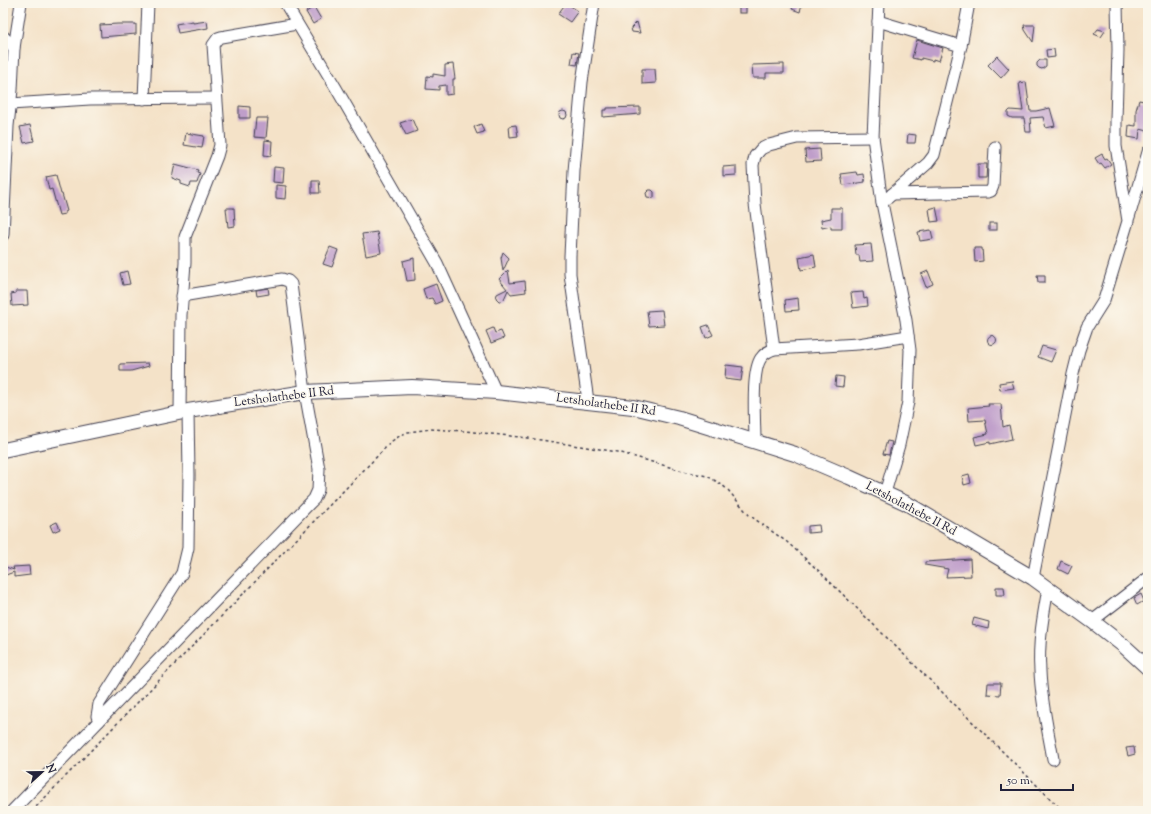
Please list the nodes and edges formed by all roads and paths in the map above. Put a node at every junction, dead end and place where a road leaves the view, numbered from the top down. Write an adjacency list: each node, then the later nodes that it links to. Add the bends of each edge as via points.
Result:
1 (21, 3): 12 (street)
2 (148, 3): 14 (street)
3 (285, 3): 9 (street)
4 (594, 3): 28 (street, via 581,90 570,256 570,274)
5 (879, 3): 8 (street)
6 (969, 3): 11 (street)
7 (1117, 3): 21 (street, via 1116,146)
8 (878, 21): 11 (street); 16 (street)
9 (296, 24): 13 (street, via 218,38 213,45); 27 (street, via 437,263)
10 (3, 36): 12 (street)
11 (961, 46): 19 (street, via 934,155)
12 (14, 48): 15 (street)
13 (216, 98): 14 (street); 23 (street, via 220,145 185,236)
14 (144, 99): 15 (street, via 90,99)
15 (8, 109): 22 (street)
16 (873, 137): 20 (street); 25 (street, via 797,138 769,145 755,156 755,204)
17 (995, 147): 19 (street, via 991,191)
18 (1148, 152): 21 (street)
19 (892, 194): 20 (street)
20 (882, 203): 24 (street)
21 (1128, 221): 33 (street, via 1104,300 1087,327 1079,350)
22 (3, 235)
23 (182, 296): 26 (street, via 282,279 288,281 292,287); 29 (street, via 180,315)
24 (908, 336): 25 (street, via 858,344); 32 (street, via 908,402)
25 (774, 349): 30 (street, via 761,357 756,370)
26 (305, 392): 27 (street, Letsholathebe II Rd, via 412,387); 29 (street, Letsholathebe II Rd); 38 (street, via 319,468 318,490 314,499)
27 (496, 392): 28 (street, Letsholathebe II Rd)
28 (588, 401): 30 (street, Letsholathebe II Rd, via 633,407 679,418)
29 (184, 412): 31 (street, Letsholathebe II Rd); 38 (street, via 189,475 188,548 182,573 99,704)
30 (754, 441): 32 (street, Letsholathebe II Rd, via 795,454)
31 (3, 450)
32 (885, 493): 33 (street, Letsholathebe II Rd)
33 (1033, 578): 35 (street, Letsholathebe II Rd)
34 (1148, 578): 36 (street)
35 (1048, 589): 36 (street, Letsholathebe II Rd); 39 (street, via 1042,619 1040,671)
36 (1092, 621): 37 (street, Letsholathebe II Rd)
37 (1148, 668)
38 (99, 721): 40 (street)
39 (1053, 759)
40 (12, 811)
41 (32, 811): 42 (path, via 392,441 408,432 431,429 528,438 618,452 706,476 721,484 749,515 787,542 820,572)
42 (1063, 811)

